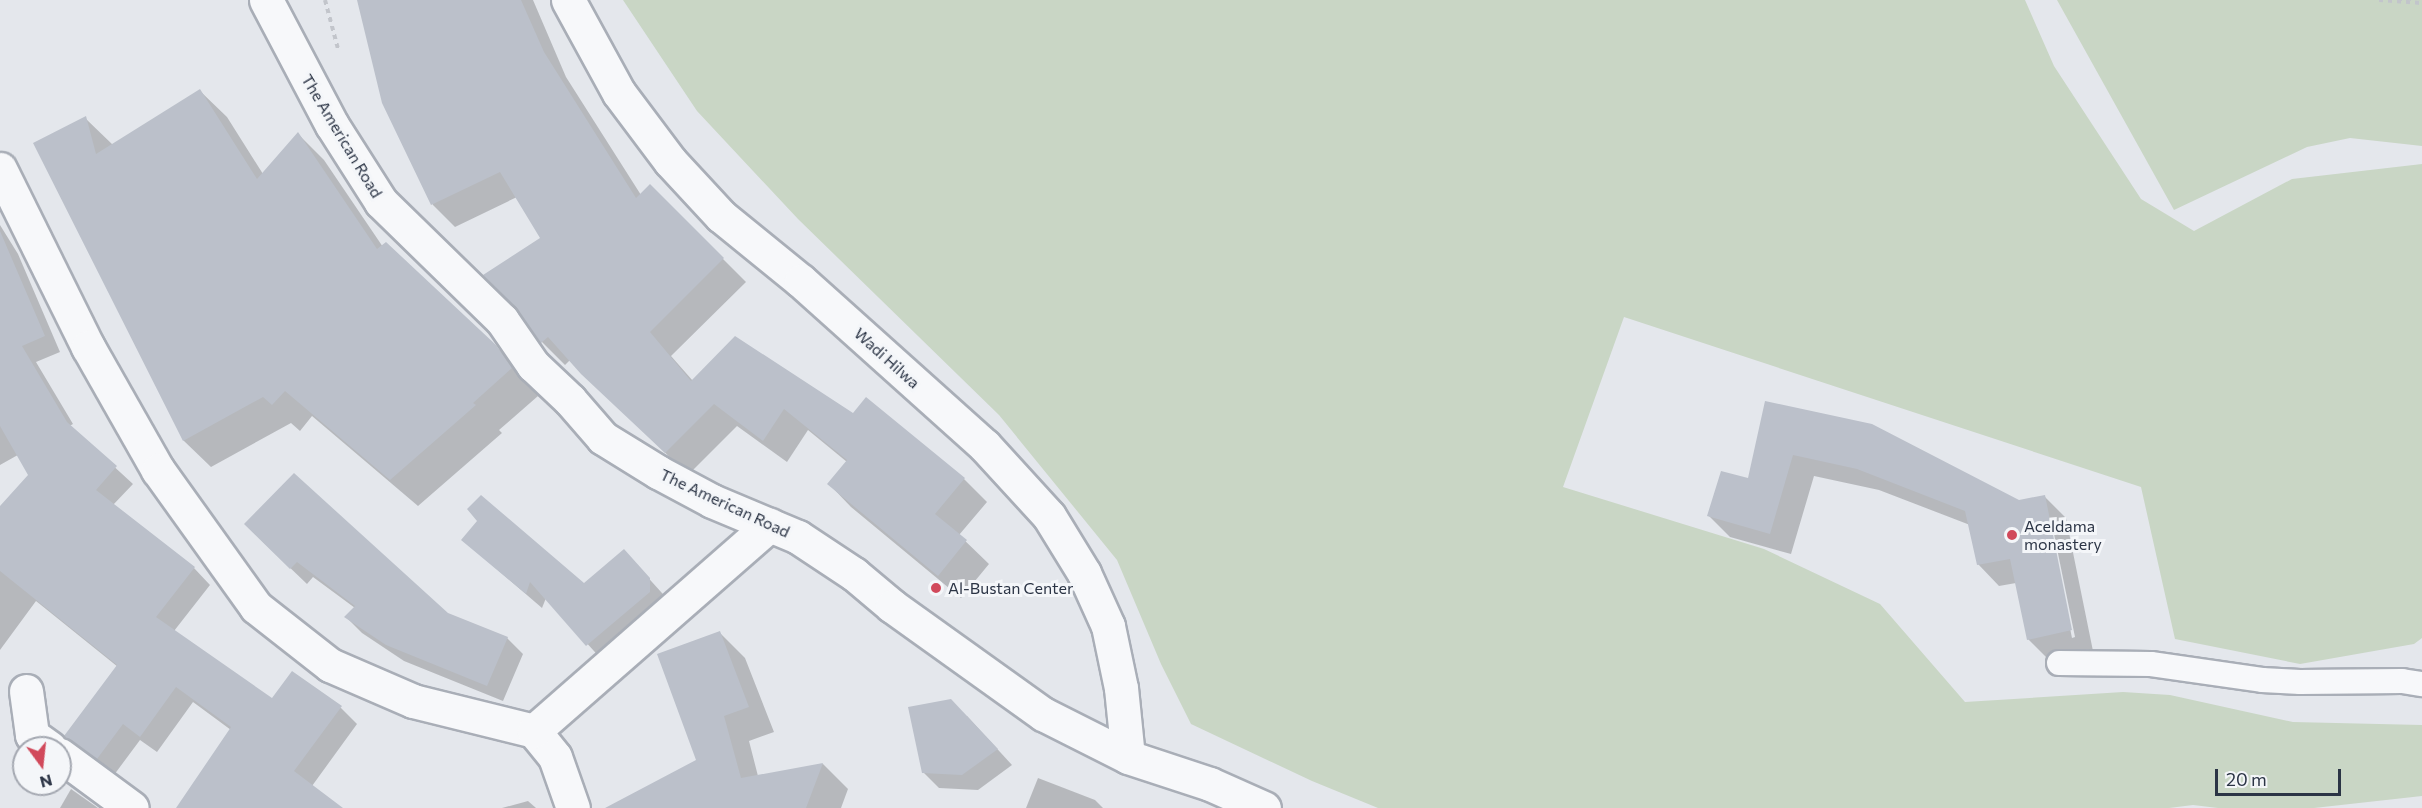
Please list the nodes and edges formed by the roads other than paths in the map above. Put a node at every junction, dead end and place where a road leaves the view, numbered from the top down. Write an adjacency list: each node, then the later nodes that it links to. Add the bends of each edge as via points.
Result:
1 (266, 0): 4 (street, The American Road, via 332,125 381,202 502,320 533,365 603,438 685,487)
2 (568, 0): 10 (street, Wadi Hilwa, via 619,93 670,161 721,216 801,281 984,445 1049,516 1084,573 1108,626 1121,688)
3 (0, 169): 8 (street, via 88,346 158,470 256,607 330,665 413,701)
4 (769, 525): 8 (street); 10 (street, The American Road, via 798,537 854,574 892,606 1044,714)
5 (2059, 663): 6 (lane, via 2151,664 2290,682)
6 (2422, 684)
7 (26, 692): 9 (street)
8 (534, 731): 13 (street, via 555,757)
9 (33, 736)
10 (1128, 757): 14 (street, The American Road, via 1210,784)
11 (72, 764): 12 (street)
12 (132, 808)
13 (573, 808)
14 (1264, 808)

